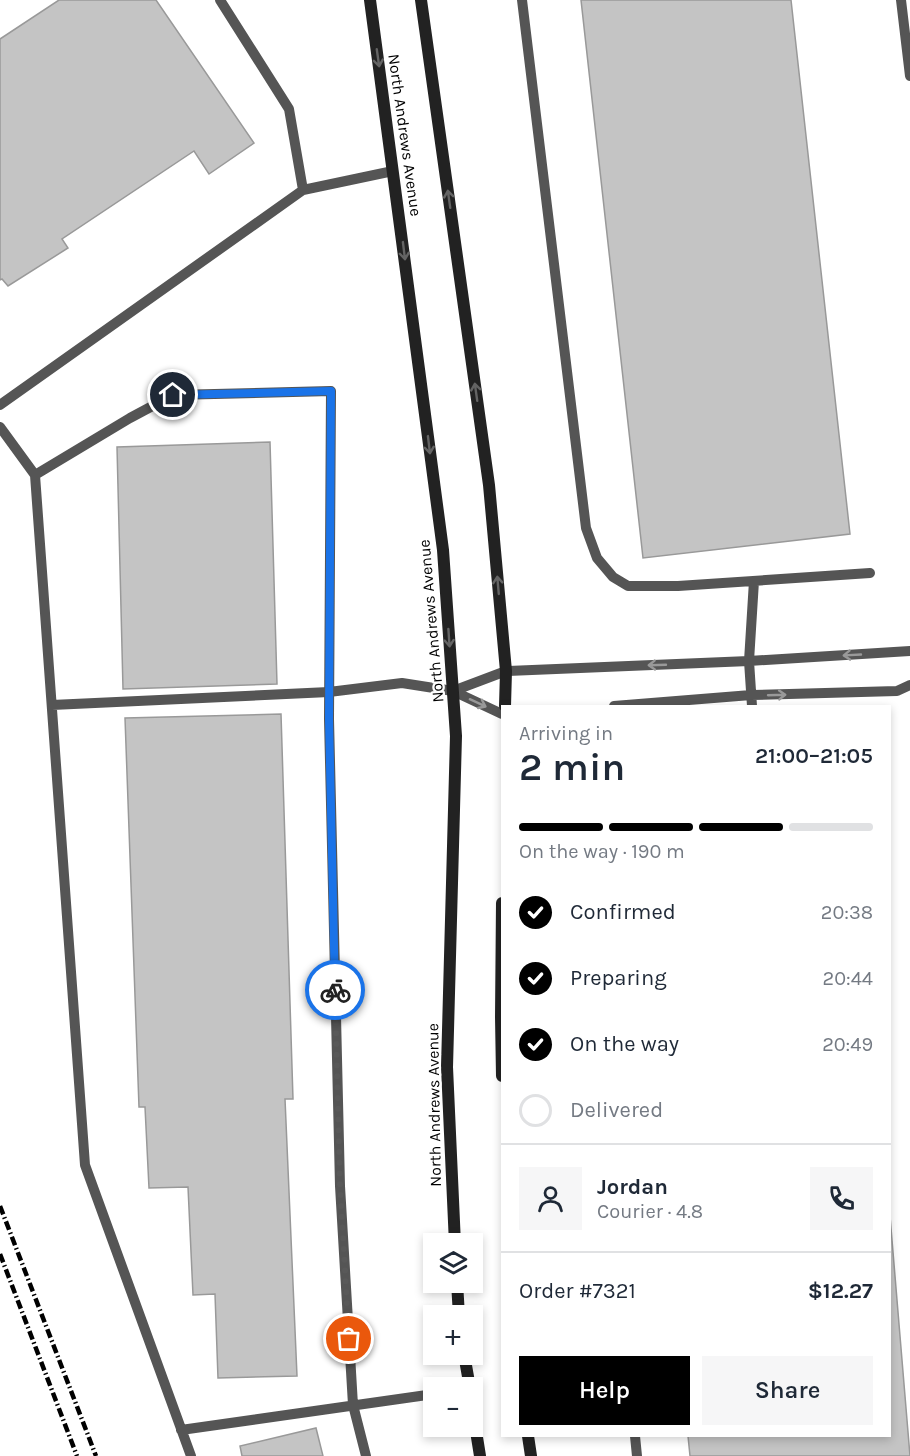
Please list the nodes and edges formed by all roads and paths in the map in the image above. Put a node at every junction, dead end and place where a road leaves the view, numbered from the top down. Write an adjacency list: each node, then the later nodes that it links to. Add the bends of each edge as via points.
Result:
1 (220, 0): 8 (lane, via 289,109)
2 (370, 0): 7 (street, North Andrews Avenue, one-way to 7)
3 (421, 0): 16 (street, North Andrews Avenue, one-way to 3, via 489,485)
4 (522, 0): 13 (lane, via 586,528 597,558 613,577 628,586)
5 (901, 0): 6 (lane)
6 (910, 76)
7 (393, 171): 8 (lane); 18 (street, North Andrews Avenue, one-way to 18, via 443,550)
8 (303, 190): 9 (lane)
9 (0, 405)
10 (0, 428): 11 (lane)
11 (35, 476): 19 (lane, via 173,395 331,391); 21 (lane)
12 (870, 573): 13 (lane)
13 (754, 581): 15 (lane)
14 (910, 651): 15 (lane, one-way to 15)
15 (749, 661): 16 (lane, one-way to 16); 20 (lane)
16 (506, 671): 18 (lane); 22 (street, North Andrews Avenue)
17 (910, 685): 20 (lane, one-way to 17, via 897,691)
18 (453, 691): 19 (lane, via 402,683); 24 (lane, one-way to 24); 25 (street, North Andrews Avenue, via 456,736 447,1066)
19 (329, 692): 21 (lane); 27 (lane, via 340,1185)
20 (752, 701): 23 (lane)
21 (52, 705): 28 (lane, via 85,1165)
22 (505, 705)
23 (642, 705)
24 (501, 714)
25 (455, 1233)
26 (423, 1395): 27 (lane)
27 (352, 1405): 28 (lane); 33 (lane)
28 (182, 1430): 32 (lane)
29 (477, 1437): 34 (street)
30 (528, 1437): 35 (street)
31 (634, 1437): 36 (lane)
32 (191, 1456)
33 (366, 1456)
34 (480, 1456)
35 (531, 1456)
36 (636, 1456)

